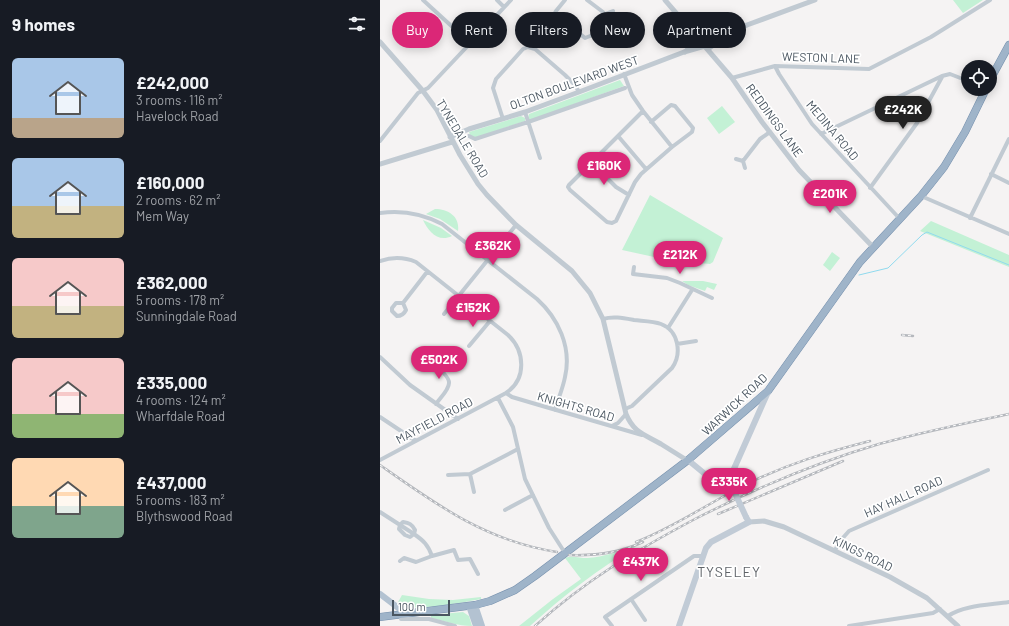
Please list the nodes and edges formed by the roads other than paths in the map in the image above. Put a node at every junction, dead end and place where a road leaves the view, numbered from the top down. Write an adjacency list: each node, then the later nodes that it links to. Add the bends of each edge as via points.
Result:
1 (423, 0): 13 (street)
2 (497, 0): 9 (street)
3 (511, 0): 9 (street)
4 (565, 0): 15 (street, via 555,13 583,37)
5 (587, 0): 11 (street)
6 (666, 0): 12 (street, REDDINGS LANE)
7 (815, 0): 14 (street)
8 (990, 0): 22 (street, WESTON LANE, via 931,37 869,69)
9 (504, 7): 10 (street)
10 (499, 12)
11 (602, 12)
12 (676, 12)
13 (451, 26)
14 (746, 26)
15 (590, 37)
16 (380, 42): 29 (street, TYNEDALE ROAD)
17 (1009, 46): 23 (highway)
18 (465, 48): 29 (street, via 428,88)
19 (689, 48): 21 (street)
20 (707, 48): 21 (street, OLTON BOULEVARD WEST); 26 (street, REDDINGS LANE)
21 (684, 52): 24 (street, OLTON BOULEVARD WEST)
22 (775, 66): 26 (street, WESTON LANE); 38 (street, MEDINA ROAD)
23 (997, 67)
24 (624, 74): 30 (street, OLTON BOULEVARD WEST); 32 (street)
25 (942, 76): 27 (street, via 950,74); 38 (street); 54 (street, via 917,123)
26 (732, 78): 37 (street, REDDINGS LANE)
27 (961, 78)
28 (625, 88): 35 (street)
29 (423, 90): 41 (street, TYNEDALE ROAD, via 437,110); 43 (street)
30 (579, 92): 33 (street, OLTON BOULEVARD WEST); 34 (street, via 565,75 535,49 523,49 493,84)
31 (983, 96): 56 (highway, WARWICK ROAD, via 958,146)
32 (642, 111): 36 (street); 40 (street)
33 (525, 112): 34 (street, OLTON BOULEVARD WEST); 35 (street)
34 (503, 119): 41 (street, OLTON BOULEVARD WEST, via 468,129)
35 (528, 122): 39 (street, via 474,139); 45 (street)
36 (651, 122): 44 (street); 44 (street, via 672,105 675,106 693,128 692,132)
37 (770, 132): 47 (street, via 760,139); 62 (street, REDDINGS LANE, via 800,170)
38 (821, 134): 54 (street, MEDINA ROAD)
39 (469, 136)
40 (618, 136): 48 (street); 51 (street)
41 (451, 139): 49 (street, OLTON BOULEVARD WEST); 60 (street, TYNEDALE ROAD, via 478,184)
42 (1009, 139): 52 (street)
43 (380, 141)
44 (672, 147): 51 (street)
45 (540, 158)
46 (736, 160): 47 (street)
47 (743, 161): 50 (street)
48 (591, 162): 55 (street, via 616,187); 55 (street, via 568,188 607,222 614,223)
49 (380, 164)
50 (745, 168)
51 (646, 169): 55 (street)
52 (991, 174): 53 (street); 59 (street)
53 (1009, 184)
54 (870, 188): 58 (street, MEDINA ROAD)
55 (628, 195)
56 (921, 196): 58 (highway, WARWICK ROAD); 59 (street)
57 (380, 213): 63 (street, via 407,212 427,217 457,235)
58 (899, 218): 62 (highway, WARWICK ROAD)
59 (970, 218): 61 (street)
60 (516, 226): 63 (street); 72 (street, TYNEDALE ROAD, via 572,271 590,293)
61 (1009, 234)
62 (873, 247): 80 (highway, WARWICK ROAD)
63 (488, 260): 68 (street); 85 (street, via 542,303 558,327 565,347 567,364)
64 (380, 261): 66 (street, MAYFIELD ROAD, via 393,258 409,260 416,262)
65 (634, 267): 67 (street, via 633,274 667,278)
66 (427, 272): 68 (street, MAYFIELD ROAD); 70 (street)
67 (692, 290): 69 (street); 74 (street)
68 (459, 296): 71 (street); 73 (street, MAYFIELD ROAD)
69 (712, 298)
70 (403, 303)
71 (444, 314)
72 (603, 319): 74 (street, via 622,318); 86 (street, TYNEDALE ROAD)
73 (490, 320): 77 (street); 81 (street, MAYFIELD ROAD, via 508,335 520,350 520,375)
74 (668, 328): 76 (street)
75 (696, 341): 76 (street)
76 (677, 344): 86 (street, via 678,355 672,368)
77 (469, 346)
78 (380, 356): 84 (street, via 406,382)
79 (426, 357): 84 (street, via 449,378 448,387)
80 (768, 391): 83 (highway, WARWICK ROAD); 87 (main road)
81 (506, 393): 82 (street, MAYFIELD ROAD); 85 (street, KNIGHTS ROAD)
82 (498, 398): 89 (street, MAYFIELD ROAD); 93 (street, via 513,428)
83 (754, 403): 87 (main road, via 758,407); 95 (highway, WARWICK ROAD)
84 (436, 404): 89 (street)
85 (556, 410): 90 (street, KNIGHTS ROAD)
86 (625, 412): 90 (street, via 618,423); 91 (street, KNIGHTS ROAD, via 629,422)
87 (757, 416): 99 (main road)
88 (380, 417): 92 (street)
89 (458, 419): 92 (street, MAYFIELD ROAD)
90 (612, 426): 91 (street, KNIGHTS ROAD)
91 (642, 435): 95 (street, KNIGHTS ROAD)
92 (416, 441): 94 (street, MAYFIELD ROAD)
93 (518, 449): 97 (street); 101 (street, via 525,479)
94 (381, 460)
95 (688, 460): 99 (main road, via 705,474); 106 (highway, WARWICK ROAD)
96 (988, 470): 105 (street, HAY HALL ROAD, via 849,531)
97 (470, 474): 98 (street); 100 (street)
98 (448, 475)
99 (729, 480): 104 (main road, bridge)
100 (474, 492)
101 (533, 495): 102 (street); 106 (street, via 548,528)
102 (505, 510)
103 (380, 512): 107 (street, via 425,542)
104 (748, 520): 105 (street, KINGS ROAD, via 773,524); 108 (main road, via 711,542)
105 (835, 550): 116 (street, KINGS ROAD, via 909,587)
106 (565, 553): 114 (highway, WARWICK ROAD, via 515,590)
107 (432, 556): 109 (street, via 416,562 404,558); 110 (street, via 454,550 458,560 470,559)
108 (704, 556): 112 (street, via 694,556); 127 (main road)
109 (400, 562)
110 (478, 574)
111 (380, 594): 118 (main road)
112 (631, 599): 122 (street); 126 (street, via 605,616)
113 (1009, 602): 120 (street, via 965,609)
114 (472, 606): 115 (highway, WARWICK ROAD); 124 (main road); 125 (main road)
115 (447, 609): 118 (highway, WARWICK ROAD); 119 (highway, WARWICK ROAD)
116 (940, 609): 120 (street, KINGS ROAD); 128 (street, via 932,613)
117 (380, 613): 118 (highway, WARWICK ROAD)
118 (399, 614): 119 (highway, WARWICK ROAD); 121 (highway)
119 (429, 616): 123 (street, WARWICK ROAD)
120 (948, 616): 129 (street, KINGS ROAD)
121 (380, 618)
122 (645, 620)
123 (455, 626)
124 (476, 626)
125 (482, 626)
126 (612, 626)
127 (679, 626)
128 (849, 626)
129 (958, 626)

